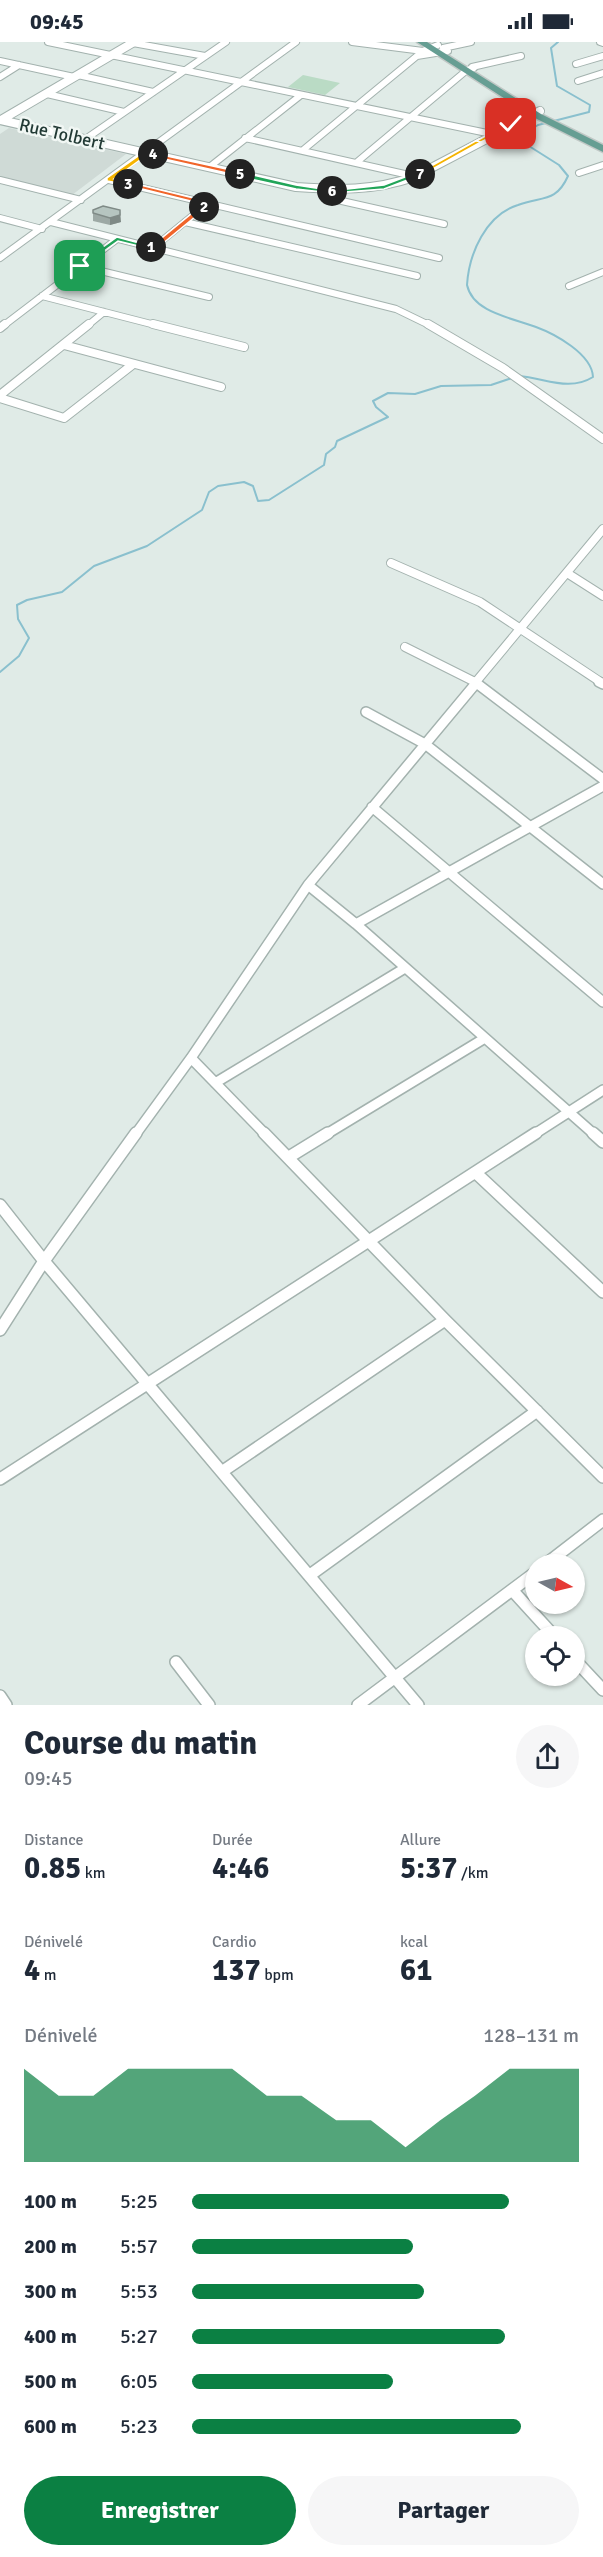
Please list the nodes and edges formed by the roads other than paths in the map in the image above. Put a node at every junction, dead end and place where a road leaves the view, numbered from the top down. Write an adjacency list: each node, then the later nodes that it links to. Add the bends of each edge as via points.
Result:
1 (48, 42): 8 (street)
2 (134, 42): 8 (street); 9 (street)
3 (226, 42): 9 (street)
4 (296, 42): 22 (street)
5 (352, 42): 7 (street)
6 (471, 42): 7 (street)
7 (434, 47): 10 (street); 10 (street); 16 (main road)
8 (112, 55): 17 (street); 19 (street)
9 (205, 56): 17 (street)
10 (417, 56): 26 (street)
11 (521, 56): 16 (street)
12 (603, 56): 14 (street)
13 (0, 61): 15 (street)
14 (576, 64)
15 (19, 65): 19 (street); 20 (street)
16 (471, 68): 28 (main road); 29 (street)
17 (185, 70): 22 (street); 23 (street)
18 (603, 73): 21 (street)
19 (76, 76): 23 (street); 24 (street)
20 (0, 77)
21 (578, 81)
22 (242, 82): 25 (street); 38 (street)
23 (153, 92): 27 (street)
24 (47, 94): 27 (street); 30 (street)
25 (301, 95): 26 (street); 34 (street)
26 (356, 106): 29 (street); 37 (street)
27 (124, 112): 33 (street)
28 (537, 112): 31 (main road); 32 (street, Rue Tolbert); 46 (street, Rue Tolbert, via 404,181 363,190)
29 (412, 118): 32 (street); 39 (street)
30 (4, 119): 33 (street, Rue Tolbert)
31 (559, 125): 35 (main road); 36 (main road)
32 (487, 133): 43 (street, Rue Tolbert)
33 (86, 138): 38 (street, Rue Tolbert)
34 (245, 138): 37 (street); 40 (street)
35 (603, 142)
36 (603, 149)
37 (303, 150): 39 (street)
38 (147, 152): 40 (street, Rue Tolbert); 45 (street); 46 (street, Rue Tolbert)
39 (357, 162): 43 (street)
40 (212, 165): 43 (street, Rue Tolbert, via 322,188 373,186)
41 (603, 165): 42 (street)
42 (579, 173)
43 (409, 175)
44 (0, 180): 47 (street)
45 (109, 180): 47 (street); 48 (street)
46 (320, 190): 52 (street, via 333,199)
47 (81, 200): 50 (street)
48 (208, 203): 51 (street); 57 (street)
49 (0, 218): 53 (street)
50 (51, 222): 53 (street); 54 (street)
51 (185, 222): 55 (street); 60 (street)
52 (444, 224)
53 (42, 229): 56 (street)
54 (117, 239): 55 (street); 58 (street)
55 (153, 248): 71 (street, via 396,309 428,323 514,374)
56 (0, 258)
57 (439, 258)
58 (80, 266): 62 (street); 63 (street)
59 (603, 272): 61 (street)
60 (417, 276)
61 (569, 286)
62 (42, 296): 64 (street); 65 (street)
63 (209, 297)
64 (104, 312): 66 (street); 67 (street)
65 (0, 328)
66 (64, 345): 68 (street); 70 (street)
67 (244, 346)
68 (132, 365): 69 (street); 70 (street, via 64,418)
69 (221, 387)
70 (0, 396)
71 (603, 438)
72 (603, 529): 74 (street)
73 (391, 563): 76 (street, via 480,602)
74 (567, 573): 75 (street); 76 (street)
75 (603, 596)
76 (522, 628): 78 (street); 79 (street)
77 (405, 647): 78 (street)
78 (476, 682): 81 (street); 82 (street)
79 (603, 684)
80 (366, 712): 81 (street)
81 (425, 744): 84 (street); 85 (street)
82 (603, 779)
83 (603, 786): 85 (street)
84 (372, 807): 86 (street); 88 (street)
85 (531, 827): 86 (street); 87 (street)
86 (448, 873): 89 (street); 91 (street)
87 (603, 884)
88 (308, 885): 89 (street); 93 (street)
89 (356, 924): 90 (street)
90 (405, 968): 92 (street); 94 (street)
91 (603, 1002)
92 (485, 1038): 96 (street); 98 (street)
93 (190, 1058): 94 (street); 102 (street)
94 (215, 1083): 98 (street)
95 (603, 1090): 96 (street)
96 (570, 1113): 97 (street); 99 (street)
97 (603, 1142)
98 (289, 1157): 101 (street)
99 (476, 1173): 101 (street); 103 (street)
100 (0, 1205): 102 (street)
101 (369, 1242): 104 (street); 106 (street)
102 (44, 1261): 105 (street); 106 (street)
103 (603, 1292)
104 (445, 1320): 107 (street); 108 (street)
105 (0, 1330)
106 (147, 1384): 108 (street); 110 (street)
107 (537, 1411): 109 (street); 113 (street)
108 (223, 1471): 113 (street)
109 (603, 1477)
110 (0, 1479)
111 (603, 1520): 112 (street)
112 (559, 1554)
113 (310, 1575): 119 (street)
114 (525, 1580): 115 (street)
115 (512, 1590): 116 (street); 119 (street)
116 (545, 1626)
117 (176, 1662): 123 (street)
118 (585, 1671): 120 (street)
119 (394, 1677): 124 (street); 125 (street)
120 (603, 1690)
121 (0, 1696): 122 (street)
122 (6, 1705)
123 (209, 1705)
124 (358, 1705)
125 (418, 1705)

